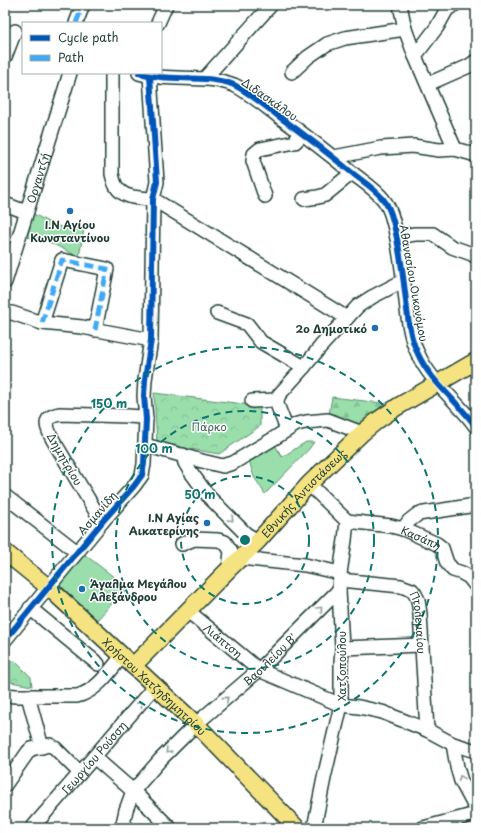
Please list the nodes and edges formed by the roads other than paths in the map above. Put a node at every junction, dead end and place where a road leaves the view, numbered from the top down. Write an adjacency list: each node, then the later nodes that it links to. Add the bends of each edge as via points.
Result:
1 (83, 5): 6 (street)
2 (166, 5): 7 (street)
3 (271, 5): 17 (street)
4 (400, 5): 8 (street)
5 (454, 5): 11 (street, via 447,9)
6 (76, 22)
7 (158, 22)
8 (405, 29): 11 (street); 13 (street, via 345,38 327,44)
9 (14, 32): 10 (street)
10 (5, 56)
11 (415, 56): 18 (street)
12 (476, 61): 18 (street)
13 (292, 72)
14 (70, 74): 28 (street, Οργαντζή)
15 (112, 74): 25 (street, via 112,174 115,186 121,193 132,197)
16 (145, 75): 17 (street, Διδασκάλου); 25 (street, Ασμανίδη, via 157,182)
17 (205, 78): 19 (street, Διδασκάλου, via 239,87)
18 (428, 84): 20 (street)
19 (297, 130): 22 (street, Διδασκάλου); 24 (street, via 298,139 295,142 260,149 254,154 253,161)
20 (455, 149): 21 (street); 22 (street, via 398,146)
21 (476, 155)
22 (334, 157): 23 (street, Αθανασίου Οικονόμου)
23 (352, 173): 26 (street, via 325,194); 29 (street, Αθανασίου Οικονόμου, via 384,200)
24 (265, 196)
25 (153, 199): 35 (street); 38 (street, Ασμανίδη)
26 (304, 199)
27 (5, 204): 28 (street)
28 (26, 212): 32 (street, Οργαντζή)
29 (397, 237): 30 (street, via 433,234 452,247); 31 (street, Αθανασίου Οικονόμου)
30 (475, 252)
31 (404, 281): 35 (street, via 358,306); 41 (street, Αθανασίου Οικονόμου, via 414,344 425,367)
32 (5, 282)
33 (5, 312): 36 (street)
34 (217, 313): 40 (street, via 247,324 261,342)
35 (347, 318): 40 (street)
36 (42, 323): 37 (street); 37 (street, via 62,260 107,269)
37 (95, 330): 38 (street)
38 (152, 340): 44 (street, Ασμανίδη, via 145,380)
39 (476, 361): 41 (main road, Εθνικής Αντιστάσεως)
40 (304, 367): 43 (street)
41 (438, 383): 45 (street, Αθανασίου Οικονόμου); 47 (main road, Εθνικής Αντιστάσεως, via 397,407)
42 (252, 400): 43 (street)
43 (277, 400): 46 (street)
44 (146, 419): 48 (street, Ασμανίδη); 54 (street, Δημητρίου, via 60,414 48,421 48,430 53,440)
45 (476, 427)
46 (287, 430): 47 (street, via 297,424 328,420); 49 (street, via 233,463 223,466)
47 (362, 433): 50 (main road, Εθνικής Αντιστάσεως)
48 (145, 445): 49 (street); 54 (street, Ασμανίδη, via 144,464 139,480)
49 (183, 455): 56 (street, one-way to 56, via 185,464 209,497 246,534)
50 (309, 484): 53 (street); 56 (main road, Εθνικής Αντιστάσεως)
51 (5, 496): 59 (street)
52 (476, 505): 55 (street, via 418,514)
53 (347, 521): 55 (street, Κασάπη); 62 (street)
54 (102, 522): 59 (street, Ασμανίδη)
55 (402, 529): 63 (street, Κασάπη, via 440,546 453,570 469,577)
56 (258, 542): 60 (main road, Εθνικής Αντιστάσεως)
57 (182, 544): 61 (street, via 194,539 225,542 231,551)
58 (5, 552): 64 (main road, Χρήστου Χατζηδημητρίου)
59 (78, 552): 64 (street, Ασμανίδη)
60 (240, 558): 61 (main road, Εθνικής Αντιστάσεως); 62 (street, via 305,564)
61 (228, 569): 66 (main road, Εθνικής Αντιστάσεως)
62 (340, 581): 68 (street, Πτολεμαίου, via 401,586 412,590 418,600); 69 (street, Χατζοπούλου); 72 (street, Βασιλείου Β', one-way to 62)
63 (476, 586)
64 (48, 587): 65 (street, Ασμανίδη); 70 (main road, Χρήστου Χατζηδημητρίου)
65 (30, 608): 67 (street, Ασμανίδη); 71 (street)
66 (188, 611): 70 (main road, Εθνικής Αντιστάσεως); 72 (street, Λιάπτση)
67 (5, 640)
68 (422, 645): 69 (street); 78 (street, Πτολεμαίου)
69 (342, 648): 76 (street, Χατζοπούλου)
70 (128, 661): 73 (main road, Χρήστου Χατζηδημητρίου); 75 (street, via 85,694)
71 (98, 664)
72 (259, 670): 76 (street, Λιάπτση); 77 (street, Βασιλείου Β', one-way to 72)
73 (155, 686): 77 (main road, Χρήστου Χατζηδημητρίου); 82 (street, Γεωργίου Ρούσση, one-way to 73)
74 (5, 695): 75 (street)
75 (28, 696): 80 (street)
76 (342, 705): 78 (street, Λιάπτση, via 382,712); 92 (street, Χατζοπούλου)
77 (196, 724): 85 (street, Βασιλείου Β', one-way to 85); 91 (main road, Χρήστου Χατζηδημητρίου)
78 (427, 730): 79 (street, Λιάπτση)
79 (453, 744): 81 (street, Λιάπτση); 86 (street, one-way to 79, via 461,781)
80 (42, 747): 83 (street, via 50,745 55,748); 84 (street, via 28,752)
81 (476, 751)
82 (94, 757): 83 (street, Γεωργίου Ρούσση); 85 (street)
83 (80, 773): 88 (street, Γεωργίου Ρούσση)
84 (5, 785)
85 (133, 791): 89 (street); 90 (street)
86 (476, 809)
87 (476, 814): 93 (street)
88 (32, 828)
89 (122, 828)
90 (170, 828)
91 (297, 828)
92 (314, 828)
93 (423, 828)

